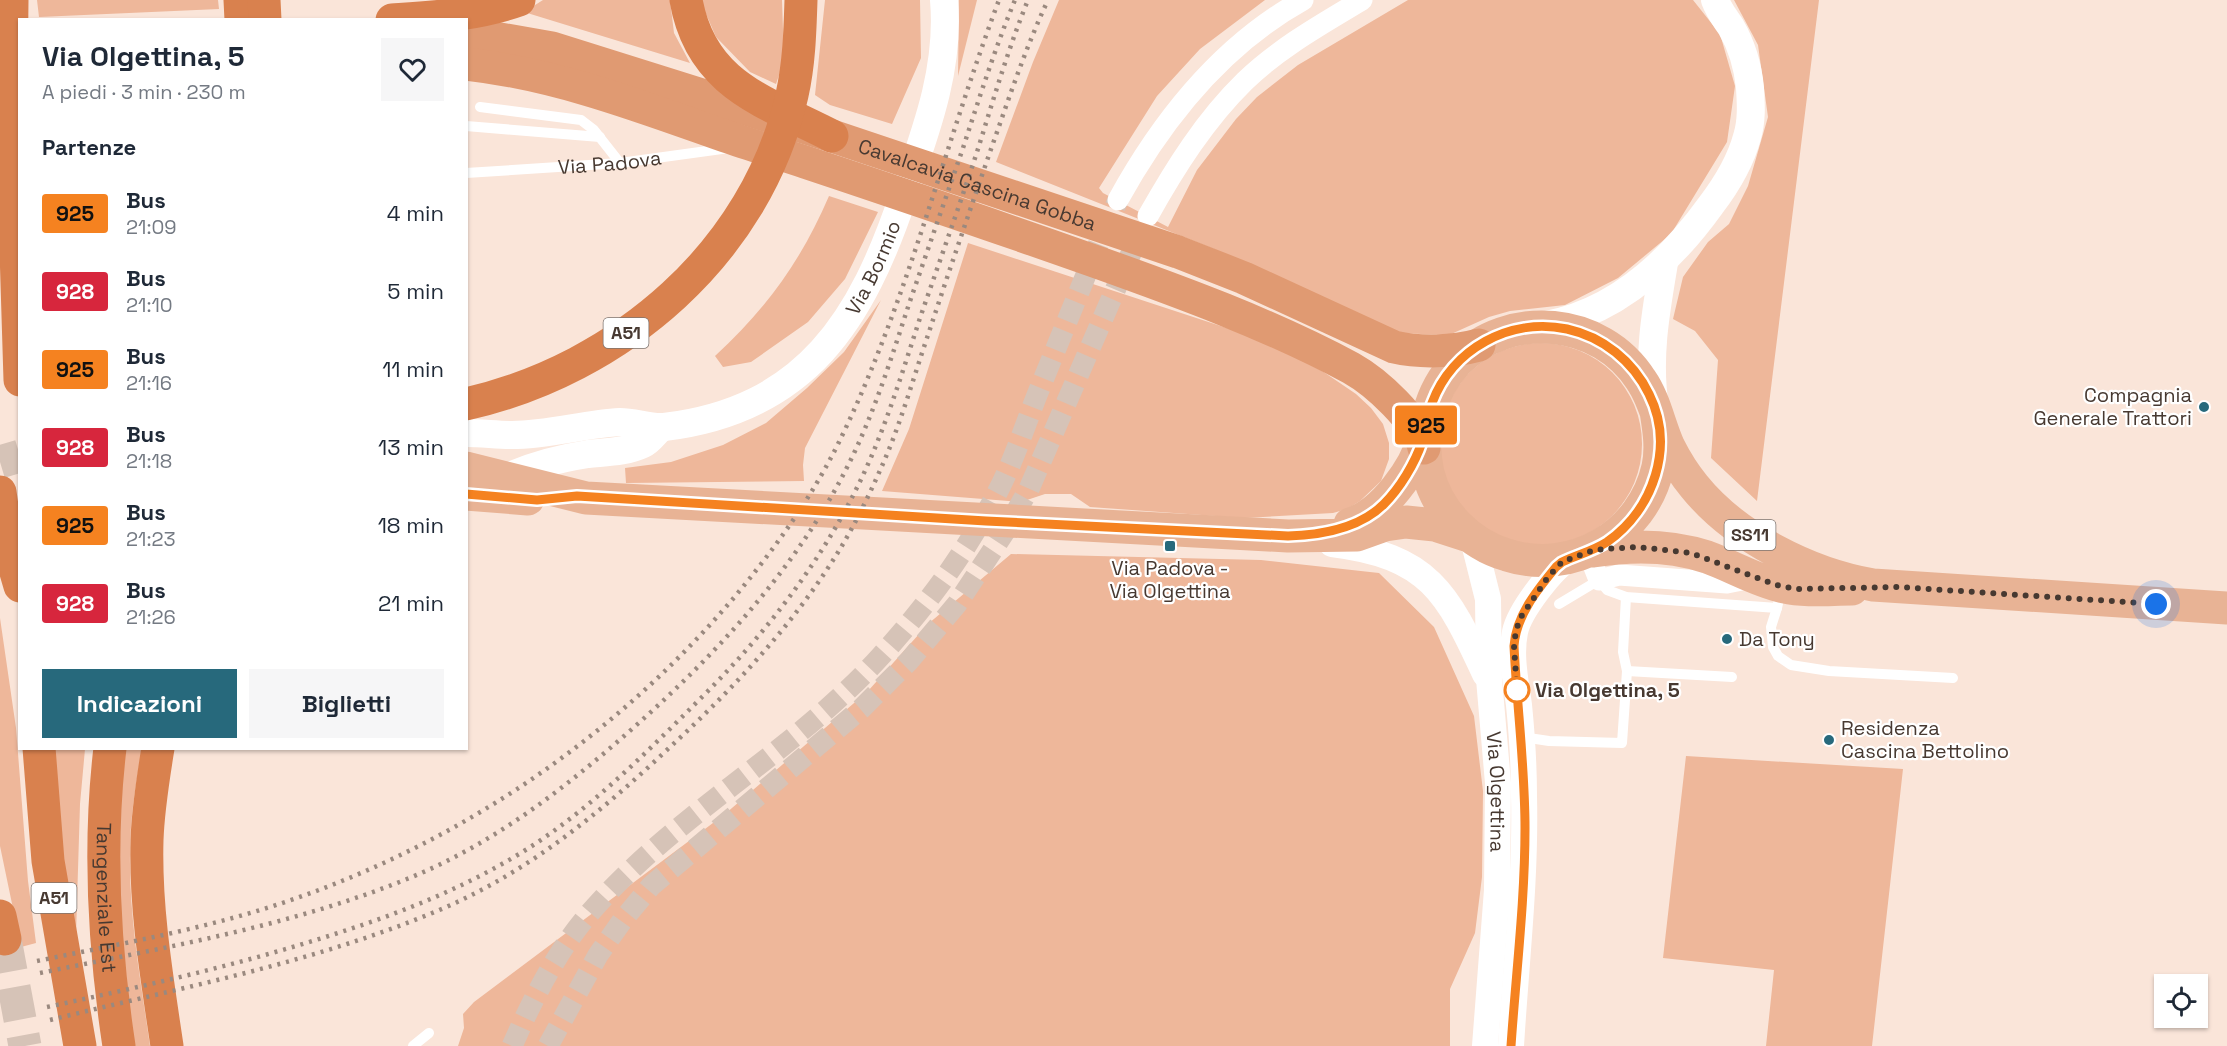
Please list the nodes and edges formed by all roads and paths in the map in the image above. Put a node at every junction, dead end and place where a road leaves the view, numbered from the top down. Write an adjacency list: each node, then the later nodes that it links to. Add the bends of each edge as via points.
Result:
1 (12, 0): 26 (highway, via 10,89)
2 (240, 0): 11 (highway)
3 (264, 0): 12 (highway)
4 (519, 0): 13 (highway, via 465,14)
5 (686, 0): 18 (highway, via 707,56 733,84)
6 (801, 0): 29 (highway, A51, via 798,64 779,138 745,207 711,257 641,323 578,363 505,394)
7 (944, 0): 31 (main road, Via Bormio, via 942,63 933,108 873,275 836,337 788,382 727,414)
8 (1303, 0): 23 (street, via 1251,34 1205,76 1144,155)
9 (1362, 0): 24 (street, via 1290,45 1245,81 1201,132)
10 (1713, 3): 25 (main road, via 1734,34 1747,68 1749,132 1727,183)
11 (241, 18)
12 (265, 18)
13 (416, 18)
14 (468, 33): 18 (highway, Cavalcavia Cascina Gobba, via 552,48)
15 (468, 64): 20 (highway, Cavalcavia Cascina Gobba, via 621,98)
16 (480, 107): 19 (lane, via 573,118 589,125)
17 (468, 126): 19 (lane)
18 (832, 136): 28 (highway, Cavalcavia Cascina Gobba, via 1190,256 1394,347 1437,350)
19 (600, 137): 21 (lane)
20 (752, 144): 21 (lane, Via Padova); 34 (highway, Cavalcavia Cascina Gobba, via 1080,256 1257,323 1368,379)
21 (620, 163): 22 (lane, Via Padova)
22 (468, 173)
23 (1119, 200)
24 (1148, 216)
25 (1664, 263): 27 (main road, via 1618,297 1580,318); 30 (main road, via 1652,352)
26 (18, 322)
27 (1542, 326): 28 (main road, SS11, via 1509,331); 30 (main road, SS11, via 1575,331 1606,345 1637,373)
28 (1479, 345): 34 (main road, SS11, via 1445,376 1431,404)
29 (468, 403)
30 (1656, 411): 41 (main road, SS11, via 1658,467 1644,503); 43 (main road, SS11, via 1670,448 1694,486 1742,530 1778,552 1834,575)
31 (663, 427): 33 (main road, Via Bormio, via 620,422); 35 (main road, Via Bormio, via 641,445 566,458 526,468)
32 (468, 434): 33 (main road, Via Bormio)
33 (511, 435): 36 (main road, via 481,451)
34 (1424, 442): 39 (main road, via 1381,507 1357,522); 40 (main road, SS11, via 1429,477 1442,505)
35 (506, 478): 36 (main road); 38 (main road)
36 (470, 481): 38 (main road, via 537,500)
37 (0, 492): 42 (highway, via 5,531)
38 (577, 496): 39 (main road)
39 (1301, 536): 40 (main road, via 1357,535 1406,522 1435,525); 51 (street, via 1382,554 1429,580 1458,617)
40 (1473, 539): 41 (main road, SS11, via 1499,553 1527,560); 51 (street, Via Olgettina, via 1488,599)
41 (1586, 563): 44 (main road, SS11, via 1615,548 1664,549 1706,557); 45 (lane, via 1607,590); 46 (lane); 52 (street, Via Olgettina, via 1562,562 1548,577 1516,630 1514,662)
42 (18, 579)
43 (1899, 587): 44 (main road, SS11); 47 (main road, SS11)
44 (1771, 590): 45 (lane); 50 (lane, via 1773,647 1791,665)
45 (1626, 597): 48 (lane, via 1623,652)
46 (1559, 604)
47 (2227, 608)
48 (1627, 670): 49 (lane); 52 (lane, via 1622,743)
49 (1732, 677)
50 (1953, 678)
51 (1490, 684): 61 (street, Via Olgettina, via 1497,759 1498,842)
52 (1522, 737): 62 (street, Via Olgettina, via 1524,871)
53 (39, 750): 57 (highway, A51, via 48,861)
54 (110, 750): 58 (highway, Tangenziale Est / A51, via 103,891)
55 (158, 750): 59 (highway, via 149,813 148,878)
56 (429, 1033): 60 (lane)
57 (80, 1046)
58 (118, 1046)
59 (167, 1046)
60 (413, 1046)
61 (1485, 1046)
62 (1511, 1046)

